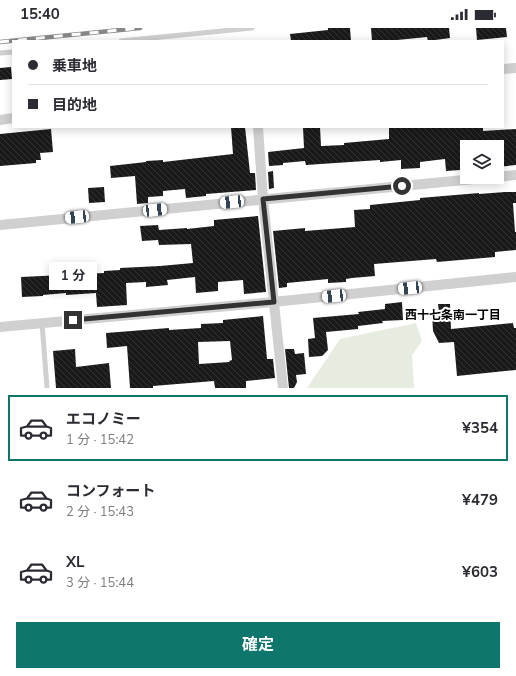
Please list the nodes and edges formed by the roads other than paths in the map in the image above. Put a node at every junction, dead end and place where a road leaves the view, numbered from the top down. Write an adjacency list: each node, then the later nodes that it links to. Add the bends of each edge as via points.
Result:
1 (252, 28): 2 (lane)
2 (130, 40)
3 (12, 52): 4 (lane)
4 (0, 53)
5 (516, 68): 6 (street)
6 (504, 69)
7 (12, 118): 8 (street)
8 (0, 120)
9 (258, 128): 13 (street)
10 (516, 175): 11 (street)
11 (504, 176)
12 (460, 180): 13 (street)
13 (263, 199): 14 (street); 16 (street)
14 (0, 225)
15 (516, 278): 16 (street)
16 (274, 302): 17 (street); 20 (street)
17 (42, 323): 18 (street); 19 (lane)
18 (0, 327)
19 (47, 388)
20 (283, 388)

